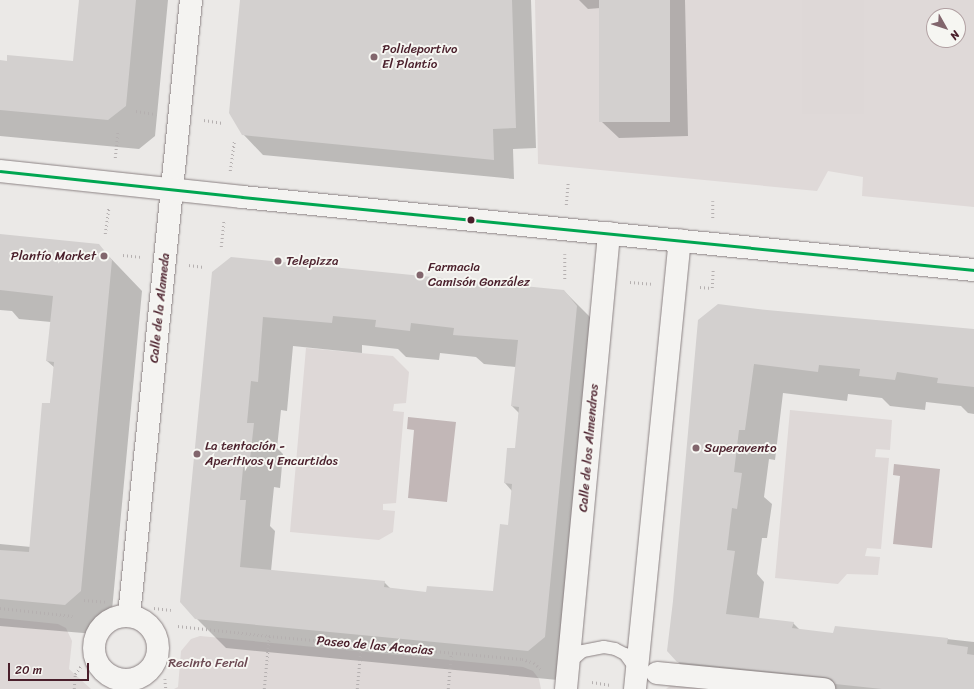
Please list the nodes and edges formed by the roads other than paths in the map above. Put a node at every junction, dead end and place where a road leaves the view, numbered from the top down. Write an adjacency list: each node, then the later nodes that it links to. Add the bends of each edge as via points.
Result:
1 (191, 0): 3 (street, Calle de la Alameda)
2 (0, 171): 3 (street)
3 (173, 189): 4 (street); 7 (street, Calle de la Alameda)
4 (609, 233): 5 (street); 8 (street, Calle de los Almendros)
5 (680, 240): 6 (street); 9 (street, via 674,285)
6 (974, 270)
7 (129, 616)
8 (568, 677): 9 (lane, via 583,651 604,647 625,654)
9 (641, 680): 10 (street)
10 (824, 689)

